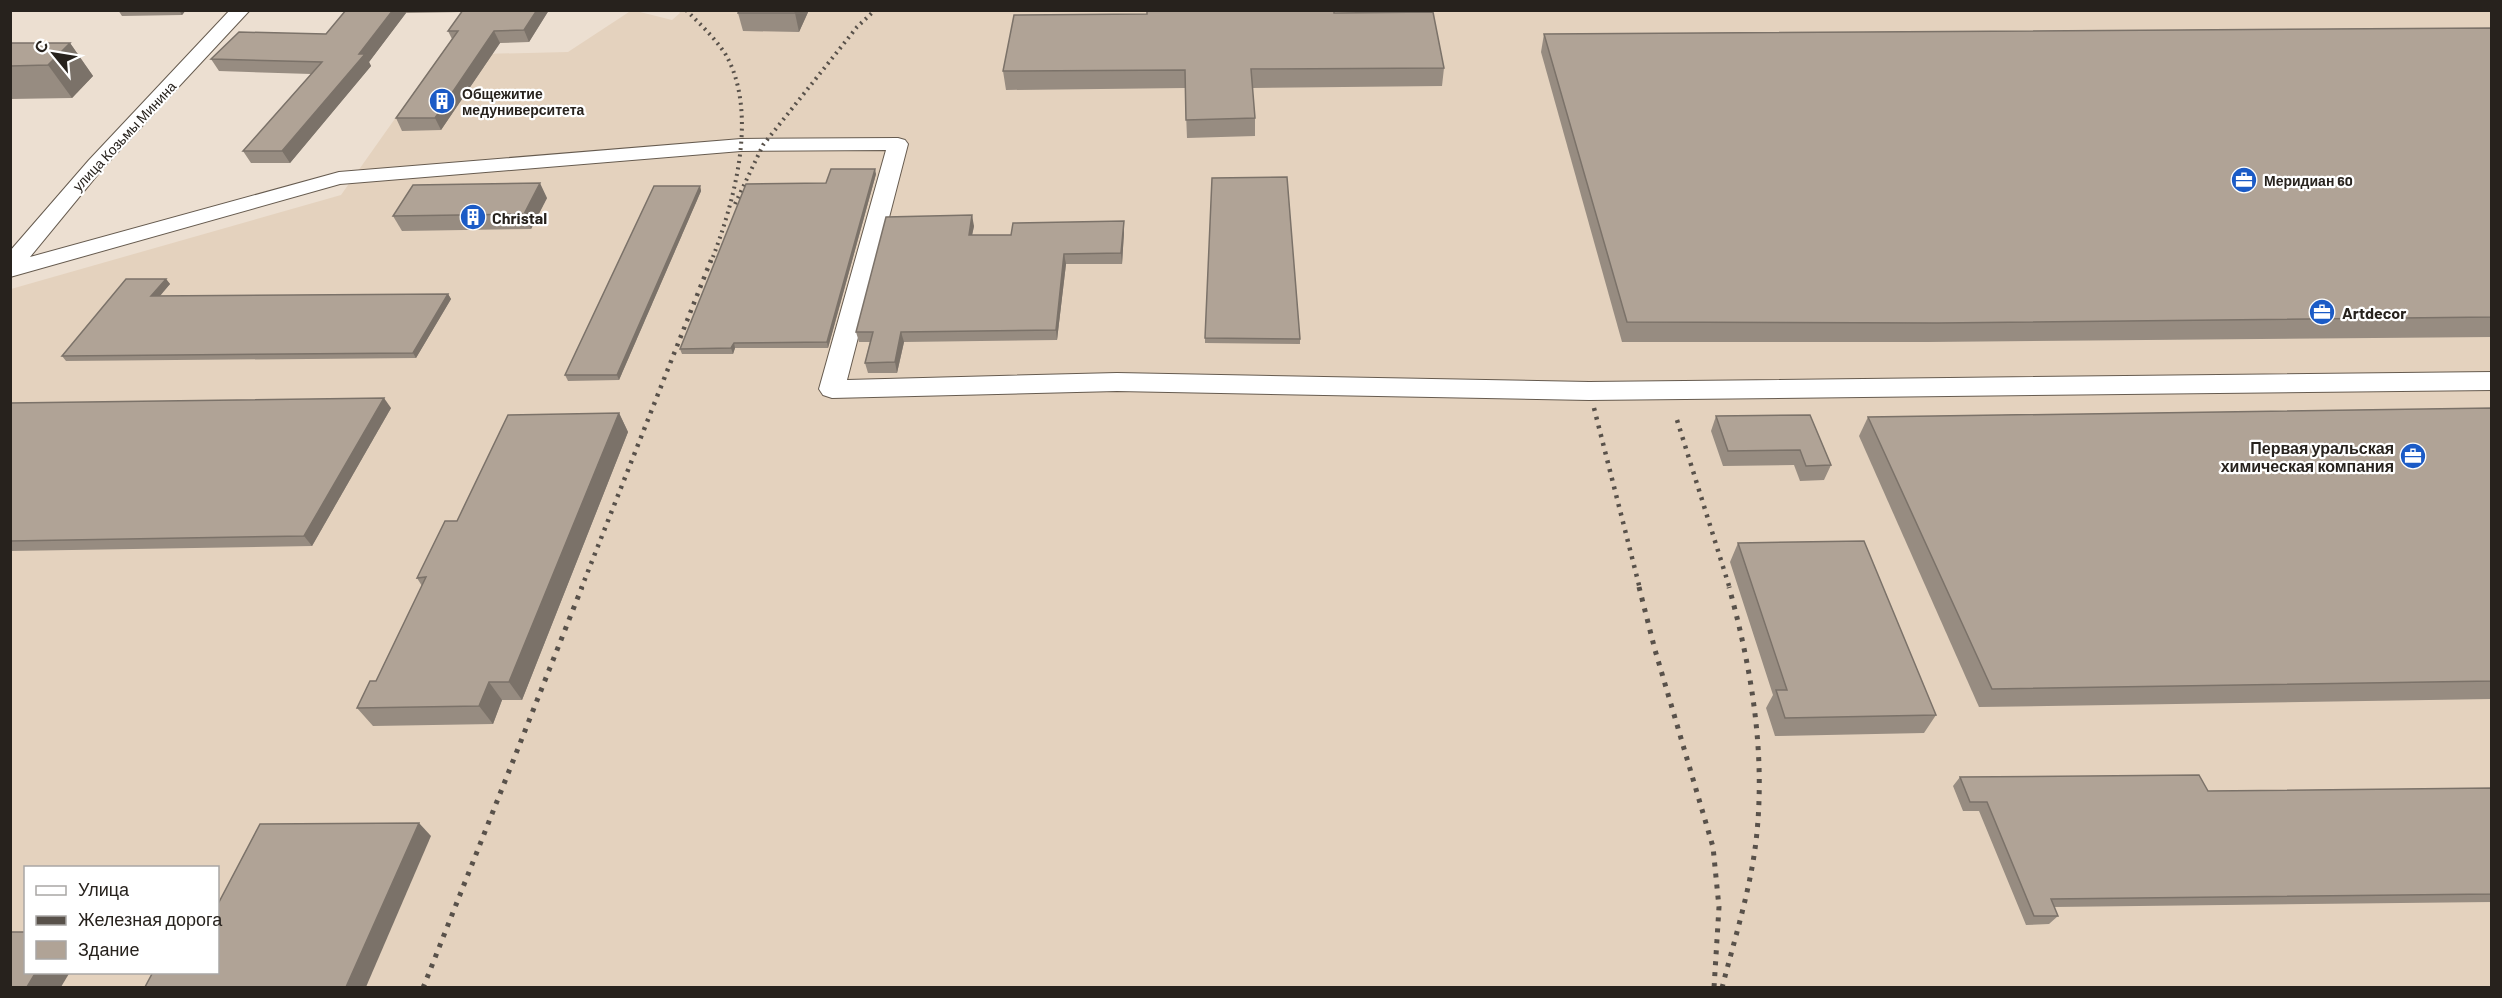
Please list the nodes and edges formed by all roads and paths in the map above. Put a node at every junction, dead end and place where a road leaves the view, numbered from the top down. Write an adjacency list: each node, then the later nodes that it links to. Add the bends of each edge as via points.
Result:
1 (241, 10): 2 (street, улица Козьмы Минина, via 96,164)
2 (10, 268): 3 (street, via 339,178 741,145 898,144 832,389 1117,382 1589,391)
3 (2492, 381)

